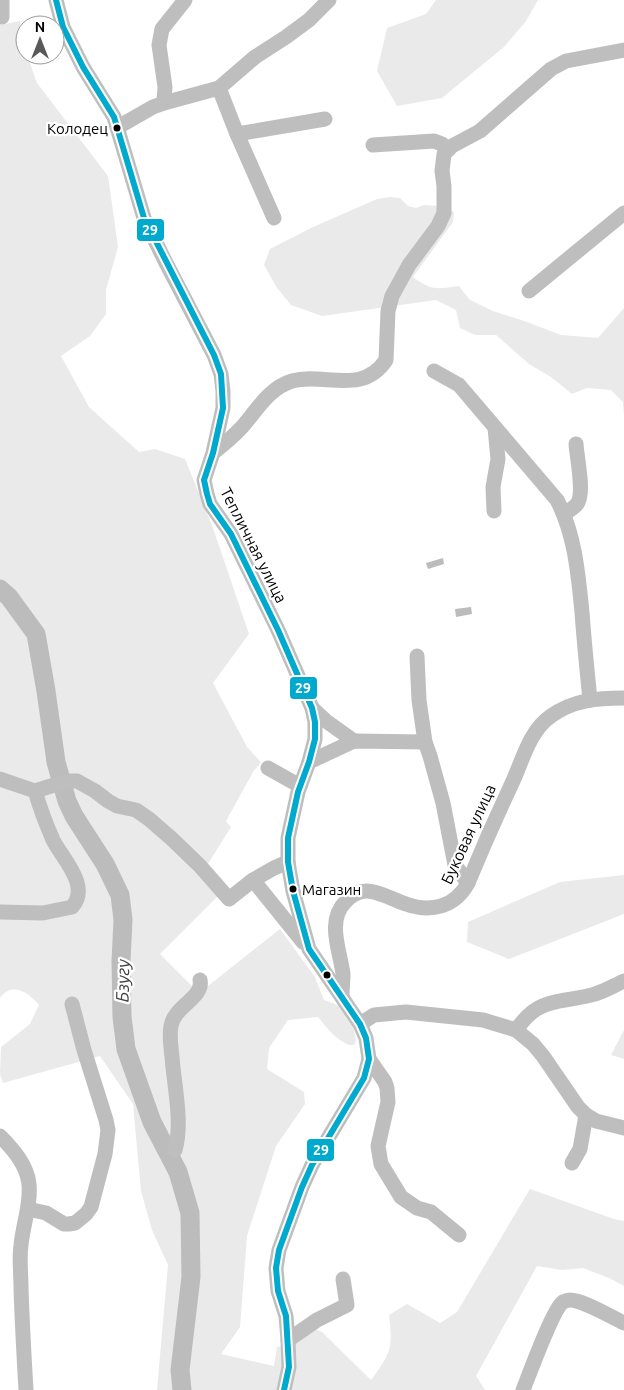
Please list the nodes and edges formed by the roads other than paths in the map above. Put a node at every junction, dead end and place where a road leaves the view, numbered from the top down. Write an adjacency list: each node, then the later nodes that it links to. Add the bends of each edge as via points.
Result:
1 (2, 0): 5 (street)
2 (56, 0): 10 (street, Тепличная улица, via 63,27)
3 (186, 0): 8 (street, via 162,30 159,45)
4 (329, 0): 7 (street, via 309,20 255,57)
5 (2, 17)
6 (624, 50): 13 (street, via 566,61 551,69 480,131)
7 (219, 88): 8 (street); 11 (street)
8 (164, 103): 10 (street)
9 (325, 118): 11 (street)
10 (118, 127): 20 (street, Тепличная улица, via 144,218 206,338 220,374 223,408)
11 (237, 134): 15 (street)
12 (373, 145): 13 (street, via 434,141)
13 (448, 150): 20 (street, via 442,161 444,212 392,296 388,311 386,360 381,367 351,381 305,379 283,385)
14 (624, 213): 16 (street)
15 (274, 218)
16 (529, 291)
17 (434, 371): 18 (street, via 459,385)
18 (495, 428): 21 (street, via 498,459 493,488); 22 (street, via 557,500)
19 (576, 444): 22 (street, via 581,498)
20 (213, 453): 26 (street, Тепличная улица, via 204,480 206,494 231,534)
21 (494, 512)
22 (564, 514): 25 (street, via 574,543 579,578)
23 (417, 656): 28 (street)
24 (624, 698): 25 (street, Буковая улица)
25 (590, 700): 36 (street, Буковая улица, via 550,716 534,734)
26 (312, 708): 27 (street); 29 (street, Тепличная улица, via 316,730)
27 (354, 741): 28 (street); 29 (street)
28 (425, 742): 36 (street, via 443,803 455,865)
29 (309, 762): 32 (street, Тепличная улица)
30 (268, 768): 32 (street)
31 (0, 779): 33 (street)
32 (300, 786): 34 (street, Тепличная улица, via 288,838)
33 (34, 792): 35 (street, via 77,781 108,801 142,814 172,838 229,899); 37 (street, via 56,845 76,877 77,898 72,907 43,913)
34 (288, 862): 35 (street); 38 (street, Тепличная улица, via 292,891)
35 (254, 880): 38 (street)
36 (468, 883): 41 (street, Буковая улица, via 455,900 434,908 418,908 380,892 358,893 347,900 340,908 335,929 343,975)
37 (0, 912)
38 (309, 949): 41 (street, Тепличная улица)
39 (200, 980): 49 (street, via 200,990 180,1008 170,1027 178,1123)
40 (624, 980): 44 (street, via 596,994 552,1002 529,1014)
41 (342, 997): 43 (street, Тепличная улица)
42 (72, 1004): 51 (street, via 106,1120 105,1154 90,1207 81,1220 64,1224 46,1213)
43 (360, 1024): 44 (street, via 374,1015 406,1012 483,1020); 45 (street, Тепличная улица)
44 (516, 1030): 46 (street, via 533,1044)
45 (369, 1059): 52 (street, via 385,1082 388,1096 378,1146 381,1164 401,1197 417,1208 431,1212); 55 (street, Тепличная улица, via 364,1078 312,1165 279,1250 276,1268 278,1291 286,1316)
46 (586, 1115): 47 (street); 50 (street, via 580,1149)
47 (624, 1128)
48 (0, 1136): 51 (street, via 21,1161 29,1183)
49 (175, 1150)
50 (572, 1163)
51 (28, 1209): 56 (street, via 20,1263)
52 (458, 1235)
53 (343, 1279): 55 (street, via 348,1305 317,1320)
54 (624, 1322): 58 (street, via 578,1301 563,1302 556,1311)
55 (288, 1340): 57 (street, Тепличная улица, via 289,1367)
56 (26, 1390)
57 (284, 1390)
58 (523, 1390)

